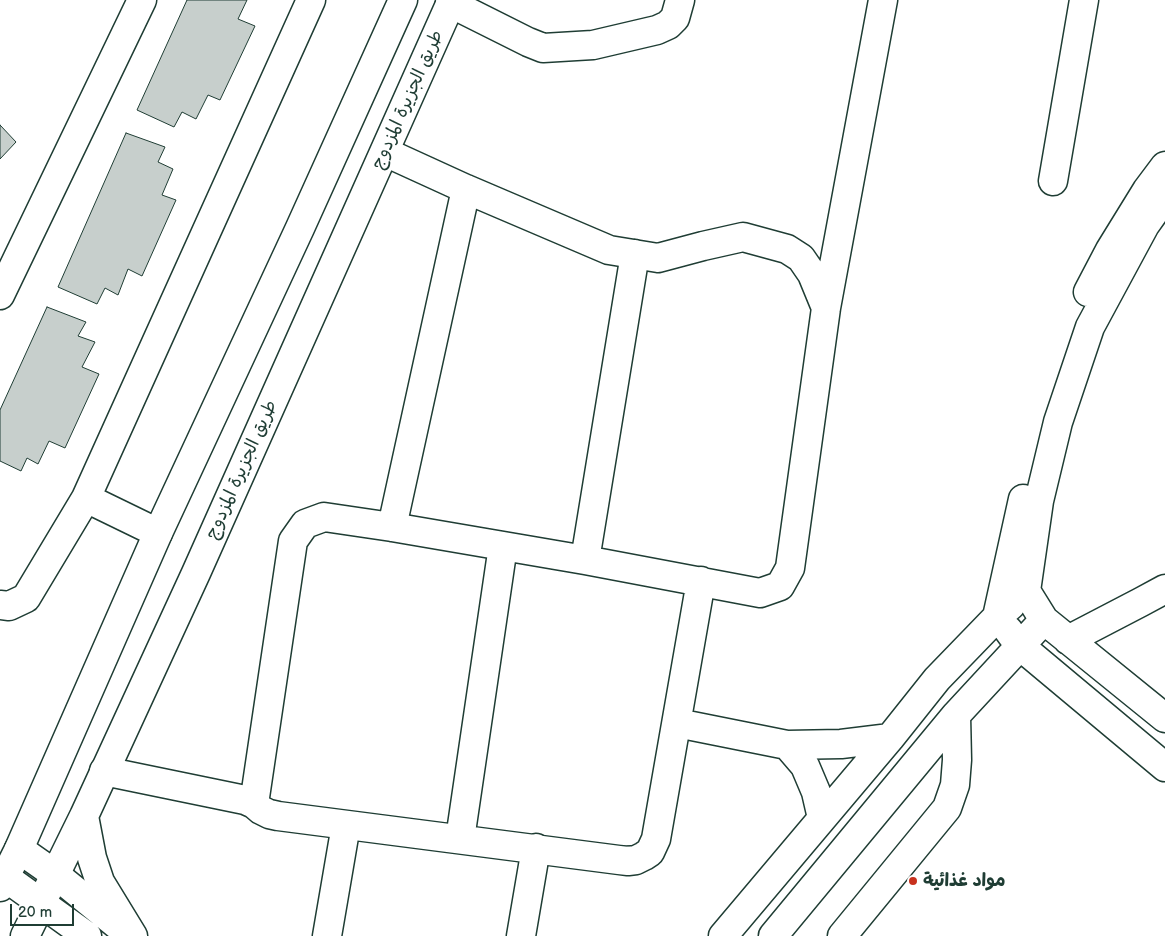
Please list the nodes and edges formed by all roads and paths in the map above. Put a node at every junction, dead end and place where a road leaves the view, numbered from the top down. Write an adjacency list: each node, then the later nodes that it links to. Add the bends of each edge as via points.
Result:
1 (142, 0): 14 (street)
2 (311, 0): 16 (street)
3 (403, 0): 18 (street)
4 (680, 0): 7 (street, via 675,18 657,30 593,45 543,48)
5 (883, 0): 15 (street)
6 (1084, 0): 10 (street)
7 (451, 2): 8 (street, طريق الجزيرة المزدوج)
8 (385, 152): 11 (street); 35 (street, طريق الجزيرة المزدوج)
9 (1165, 166): 25 (street, via 1110,250 1076,317 1046,402)
10 (1053, 181)
11 (466, 189): 13 (street, via 609,250); 17 (street)
12 (1165, 197): 23 (street, via 1145,225 1090,327 1058,422 1039,501)
13 (635, 254): 15 (street, via 658,258 743,237 787,249 801,258 812,274); 20 (street)
14 (0, 296)
15 (826, 308): 21 (street, via 790,568 780,586 760,593)
16 (86, 498): 18 (street); 24 (street, via 26,598 9,606)
17 (392, 527): 19 (street); 36 (street, via 324,518 305,524 293,541)
18 (158, 533): 41 (street)
19 (503, 546): 20 (street); 40 (street)
20 (585, 560): 21 (street)
21 (701, 582): 31 (street)
22 (1165, 589): 27 (street)
23 (1026, 591): 25 (street); 26 (street)
24 (0, 605)
25 (997, 617): 28 (street); 32 (street, via 937,679)
26 (1044, 620): 27 (street); 28 (street)
27 (1068, 640): 30 (street)
28 (1020, 645): 29 (street); 34 (street)
29 (956, 715): 52 (street); 53 (street, via 955,785 947,808)
30 (1165, 718)
31 (677, 723): 33 (street); 42 (street, via 656,839 650,852 628,861)
32 (890, 738): 33 (street, via 841,744); 38 (street)
33 (788, 745): 38 (street, via 805,766)
34 (1165, 767)
35 (104, 771): 36 (street); 37 (street, طريق الجزيرة المزدوج)
36 (254, 804): 39 (street, via 269,814)
37 (84, 816): 43 (street, طريق الجزيرة المزدوج); 48 (street, via 100,882)
38 (822, 818): 51 (street)
39 (346, 825): 40 (street); 49 (street)
40 (460, 839): 42 (street)
41 (19, 848): 43 (street); 44 (street)
42 (536, 848): 50 (street)
43 (56, 875): 45 (street, طريق الجزيرة المزدوج); 48 (street)
44 (3, 882): 45 (street)
45 (42, 904): 46 (street, طريق الجزيرة المزدوج); 47 (street)
46 (25, 936)
47 (86, 936)
48 (132, 936)
49 (327, 936)
50 (520, 936)
51 (723, 936)
52 (774, 936)
53 (842, 936)

